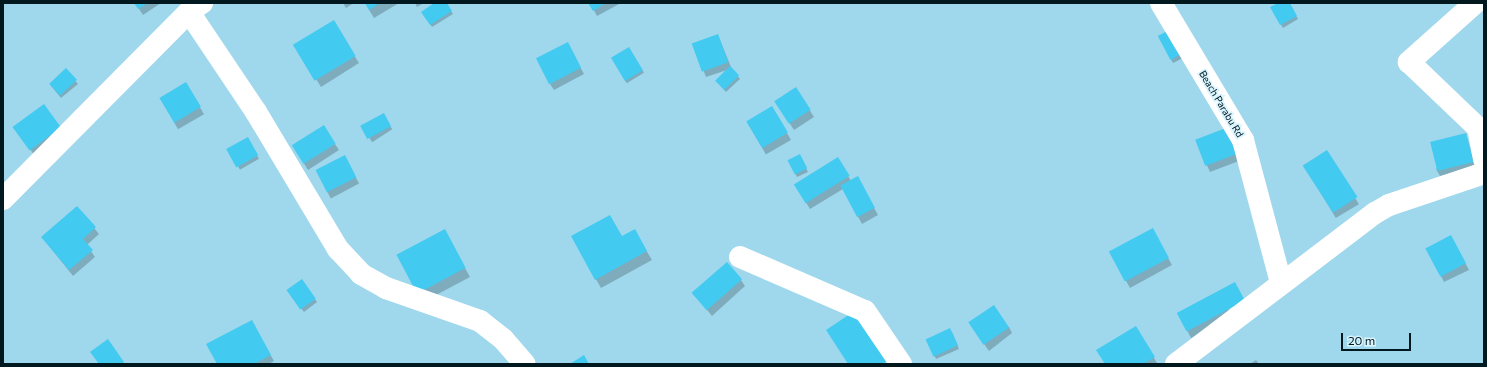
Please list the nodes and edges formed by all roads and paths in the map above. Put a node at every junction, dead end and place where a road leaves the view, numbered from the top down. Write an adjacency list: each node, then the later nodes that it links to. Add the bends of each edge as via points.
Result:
1 (1161, 3): 8 (street, Beach Parabu Rd, via 1243,140)
2 (1475, 3): 4 (street, via 1409,62 1478,128)
3 (196, 8): 6 (street); 9 (street, via 338,249 361,274 386,288 480,321 503,338)
4 (1484, 159)
5 (1484, 173): 8 (street, via 1389,205 1347,232)
6 (3, 199)
7 (740, 257): 10 (street, via 865,311)
8 (1282, 283): 11 (street)
9 (525, 364)
10 (901, 364)
11 (1176, 364)

